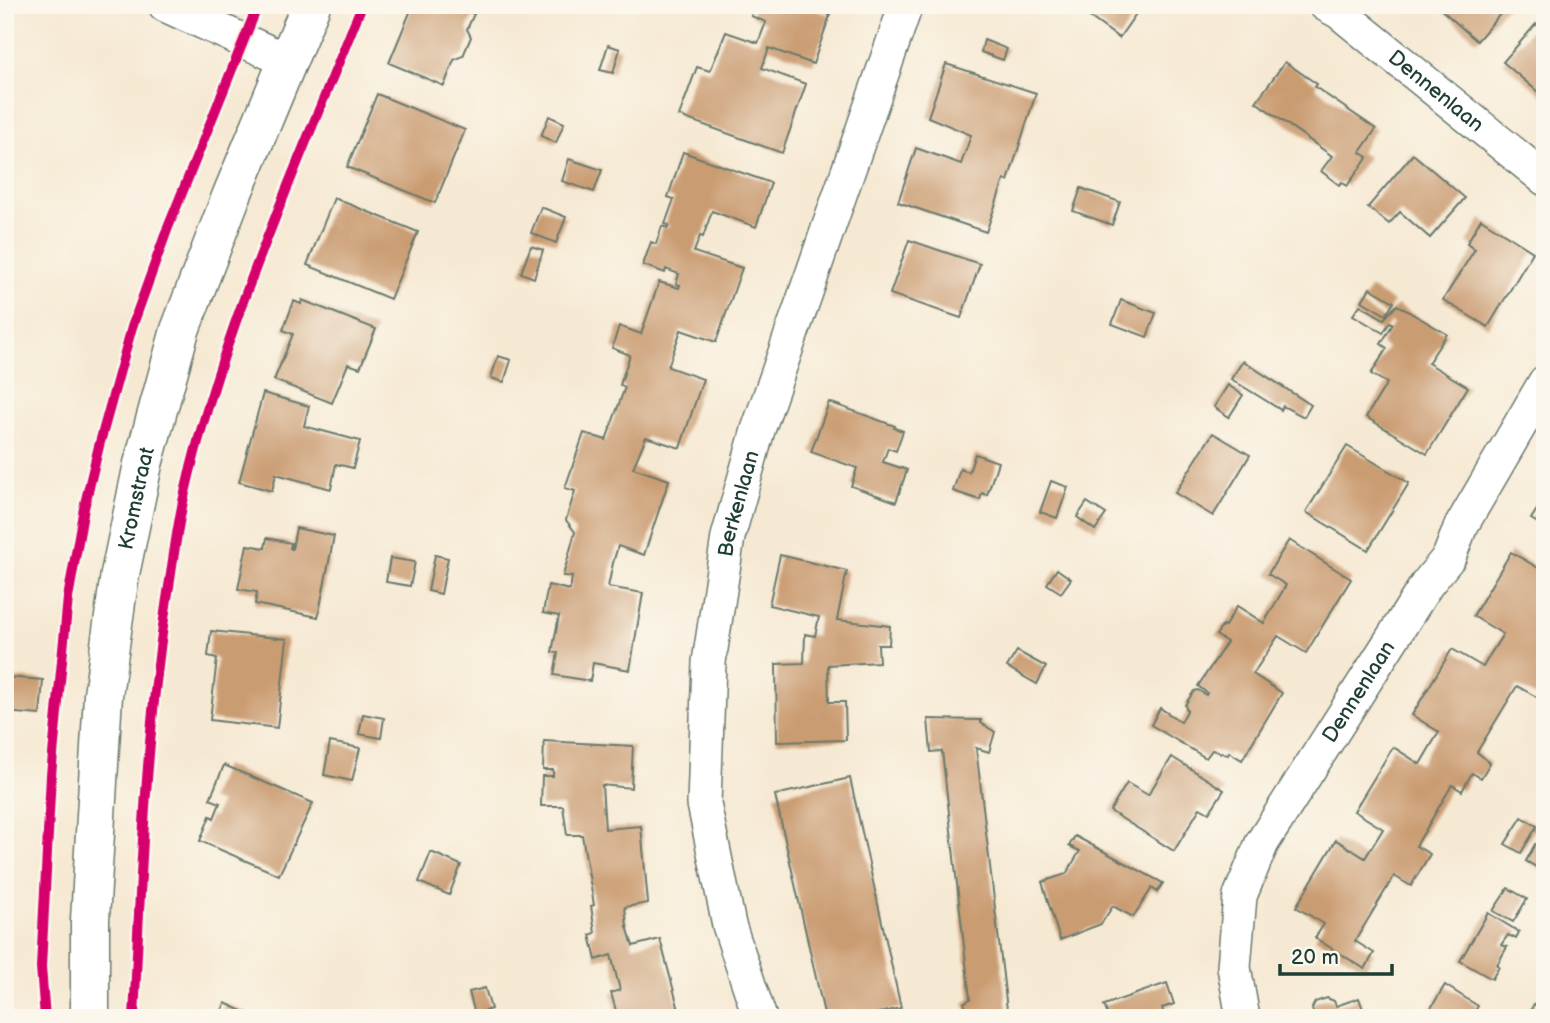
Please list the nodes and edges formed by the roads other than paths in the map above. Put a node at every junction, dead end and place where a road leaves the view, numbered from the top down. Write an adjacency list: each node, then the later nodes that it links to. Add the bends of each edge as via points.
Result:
1 (165, 5): 5 (street)
2 (311, 5): 5 (main road, Kromstraat)
3 (906, 5): 9 (street, Berkenlaan, via 758,430 728,537 709,662 704,804 729,925)
4 (1326, 5): 6 (street, Dennenlaan)
5 (288, 61): 8 (main road, Kromstraat, via 180,330 143,464 120,574 103,695 90,920)
6 (1545, 179)
7 (1545, 382): 10 (street, Dennenlaan, via 1460,528 1449,557 1426,584 1262,843 1240,896 1234,967)
8 (90, 1018)
9 (760, 1018)
10 (1243, 1018)

